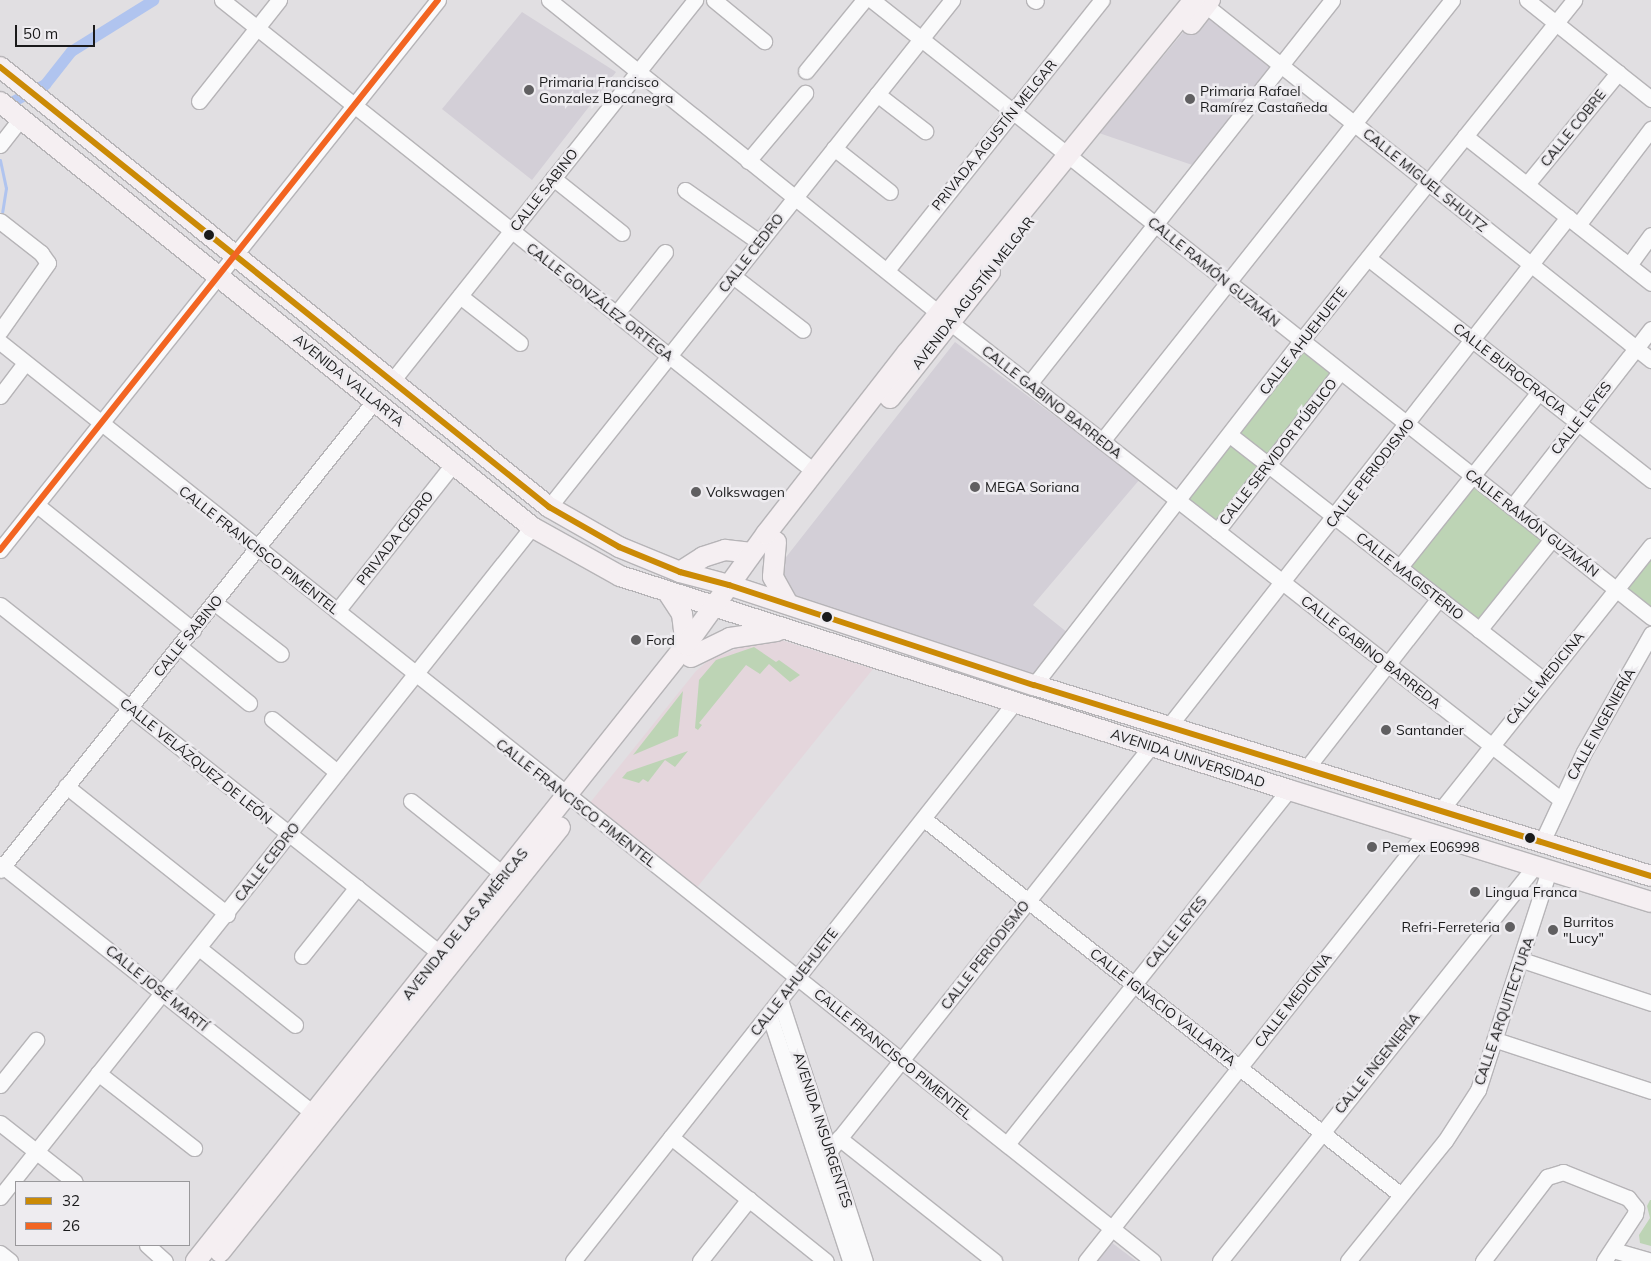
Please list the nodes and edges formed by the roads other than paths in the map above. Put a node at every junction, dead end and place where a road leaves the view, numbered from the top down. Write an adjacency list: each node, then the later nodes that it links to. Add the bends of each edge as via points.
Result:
1 (222, 0): 17 (street, CALLE GONZÁLEZ ORTEGA)
2 (279, 0): 17 (street)
3 (438, 0): 29 (street)
4 (549, 0): 22 (street, CALLE GABINO BARREDA)
5 (695, 0): 22 (street, CALLE SABINO)
6 (714, 0): 19 (street)
7 (864, 0): 23 (street)
8 (872, 0): 18 (street, CALLE RAMÓN GUZMÁN)
9 (952, 0): 18 (street, CALLE CEDRO)
10 (1102, 0): 31 (street, PRIVADA AGUSTÍN MELGAR)
11 (1332, 0): 20 (street)
12 (1452, 0): 32 (street)
13 (1527, 0): 16 (street)
14 (1574, 0): 16 (street, CALLE AHUEHUETE)
15 (1202, 1): 20 (street, CALLE MIGUEL SHULTZ); 38 (main road, AVENIDA AGUSTÍN MELGAR)
16 (1556, 23): 24 (street); 35 (street, CALLE AHUEHUETE)
17 (257, 28): 28 (street); 29 (street, CALLE GONZÁLEZ ORTEGA)
18 (921, 39): 26 (street, CALLE CEDRO); 31 (street, CALLE RAMÓN GUZMÁN)
19 (764, 41)
20 (1279, 65): 32 (street, CALLE MIGUEL SHULTZ); 48 (street)
21 (0, 67): 54 (main road, AVENIDA VALLARTA)
22 (638, 71): 39 (street, CALLE GABINO BARREDA); 40 (street, CALLE SABINO)
23 (806, 71)
24 (1618, 73): 27 (street); 42 (street, CALLE COBRE)
25 (805, 93): 39 (street)
26 (878, 94): 34 (street); 37 (street, CALLE CEDRO)
27 (1651, 98)
28 (198, 101)
29 (354, 106): 49 (street, CALLE GONZÁLEZ ORTEGA); 54 (street)
30 (12, 111): 36 (street); 59 (main road, AVENIDA VALLARTA)
31 (1013, 111): 38 (street, CALLE RAMÓN GUZMÁN); 58 (street, PRIVADA AGUSTÍN MELGAR)
32 (1354, 124): 41 (street, CALLE MIGUEL SHULTZ); 61 (street)
33 (1651, 129): 47 (street, CALLE PERIODISMO)
34 (925, 131)
35 (1465, 136): 41 (street, CALLE AHUEHUETE); 42 (street)
36 (0, 145)
37 (834, 148): 44 (street); 45 (street, CALLE CEDRO)
38 (1071, 159): 48 (street, CALLE RAMÓN GUZMÁN); 65 (main road, AVENIDA AGUSTÍN MELGAR)
39 (748, 161): 45 (street, CALLE GABINO BARREDA)
40 (553, 178): 49 (street, CALLE SABINO); 50 (street)
41 (1428, 182): 55 (street, CALLE AHUEHUETE); 56 (street, CALLE MIGUEL SHULTZ)
42 (1527, 184): 47 (street)
43 (685, 190): 52 (street)
44 (890, 192)
45 (795, 198): 52 (street, CALLE CEDRO); 58 (street, CALLE GABINO BARREDA)
46 (0, 221): 68 (street, via 47,259 43,274)
47 (1573, 221): 56 (street, CALLE PERIODISMO); 57 (street)
48 (1156, 224): 61 (street, CALLE RAMÓN GUZMÁN); 79 (street)
49 (511, 231): 63 (street, CALLE SABINO); 64 (street, CALLE GONZÁLEZ ORTEGA)
50 (622, 233)
51 (1651, 235): 57 (street)
52 (759, 242): 60 (street, CALLE CEDRO)
53 (666, 252): 64 (street)
54 (233, 254): 59 (street); 78 (main road, AVENIDA VALLARTA)
55 (1368, 258): 69 (street, CALLE BUROCRACIA); 71 (street, CALLE AHUEHUETE)
56 (1532, 265): 69 (street, CALLE PERIODISMO); 73 (street, CALLE MIGUEL SHULTZ)
57 (1629, 265): 62 (street)
58 (886, 270): 65 (street, CALLE GABINO BARREDA)
59 (218, 275): 82 (main road, AVENIDA VALLARTA); 84 (street)
60 (733, 276): 67 (street); 74 (street, CALLE CEDRO)
61 (1228, 283): 71 (street, CALLE RAMÓN GUZMÁN); 87 (street)
62 (1651, 283)
63 (460, 296): 72 (street); 78 (street, CALLE SABINO)
64 (616, 314): 74 (street, CALLE GONZÁLEZ ORTEGA)
65 (945, 318): 79 (street, CALLE GABINO BARREDA); 90 (main road, AVENIDA AGUSTÍN MELGAR); 101 (main road, AVENIDA AGUSTÍN MELGAR)
66 (1651, 329): 73 (street, CALLE LEYES)
67 (803, 330)
68 (0, 331)
69 (1473, 340): 80 (street, CALLE BUROCRACIA); 85 (street, CALLE PERIODISMO)
70 (0, 342): 76 (street, CALLE FRANCISCO PIMENTEL)
71 (1301, 342): 77 (street, CALLE RAMÓN GUZMÁN); 86 (street, CALLE AHUEHUETE)
72 (520, 343)
73 (1636, 348): 75 (street, CALLE MIGUEL SHULTZ); 83 (street, CALLE LEYES)
74 (669, 356): 90 (street, CALLE GONZÁLEZ ORTEGA); 95 (street, CALLE CEDRO)
75 (1651, 360)
76 (25, 363): 81 (street); 84 (street, CALLE FRANCISCO PIMENTEL)
77 (1340, 372): 85 (street, CALLE RAMÓN GUZMÁN); 89 (street, CALLE SERVIDOR PÚBLICO)
78 (392, 381): 95 (main road, AVENIDA VALLARTA)
79 (1029, 384): 87 (street, CALLE GABINO BARREDA)
80 (1539, 392): 83 (street, CALLE BUROCRACIA); 91 (street)
81 (0, 396)
82 (375, 400): 88 (main road, AVENIDA VALLARTA); 103 (street, CALLE SABINO)
83 (1578, 422): 92 (street, CALLE BUROCRACIA); 96 (street, CALLE LEYES)
84 (99, 423): 94 (street); 103 (street, CALLE FRANCISCO PIMENTEL)
85 (1407, 424): 91 (street, CALLE RAMÓN GUZMÁN); 97 (street, CALLE PERIODISMO)
86 (1230, 436): 89 (street, CALLE MAGISTERIO); 93 (street, CALLE AHUEHUETE)
87 (1102, 441): 93 (street, CALLE GABINO BARREDA)
88 (453, 464): 98 (main road, AVENIDA VALLARTA); 117 (street, PRIVADA CEDRO)
89 (1268, 465): 97 (street, CALLE MAGISTERIO); 99 (street, CALLE SERVIDOR PÚBLICO)
90 (815, 472): 105 (main road, AVENIDA AGUSTÍN MELGAR)
91 (1473, 476): 96 (street, CALLE RAMÓN GUZMÁN); 106 (street)
92 (1651, 480)
93 (1178, 502): 99 (street, CALLE GABINO BARREDA); 129 (street, CALLE AHUEHUETE)
94 (37, 505): 104 (street); 119 (street)
95 (549, 507): 107 (main road, AVENIDA VALLARTA, via 619,547)
96 (1512, 507): 100 (street, CALLE RAMÓN GUZMÁN)
97 (1334, 518): 106 (street, CALLE MAGISTERIO); 108 (street, CALLE PERIODISMO)
98 (532, 527): 111 (main road, AVENIDA VALLARTA, via 620,576); 127 (street, CALLE CEDRO)
99 (1217, 531): 108 (street, CALLE GABINO BARREDA)
100 (1552, 539): 110 (street, CALLE RAMÓN GUZMÁN); 120 (street)
101 (776, 542): 109 (main road, AVENIDA AGUSTÍN MELGAR); 114 (main road, via 773,577)
102 (1651, 546): 110 (street, CALLE MEDICINA)
103 (256, 548): 113 (street, CALLE SABINO); 117 (street, CALLE FRANCISCO PIMENTEL)
104 (0, 550)
105 (752, 553): 107 (main road, via 725,550 703,557); 109 (main road, AVENIDA AGUSTÍN MELGAR)
106 (1399, 568): 112 (street, CALLE MAGISTERIO)
107 (680, 572): 109 (main road, AVENIDA VALLARTA)
108 (1283, 584): 126 (street, CALLE GABINO BARREDA); 134 (street, CALLE PERIODISMO)
109 (736, 587): 114 (main road, AVENIDA UNIVERSIDAD); 116 (main road, AVENIDA DE LAS AMÉRICAS)
110 (1616, 589): 118 (street, CALLE RAMÓN GUZMÁN); 128 (street, CALLE MEDICINA)
111 (669, 594): 116 (main road, AVENIDA VALLARTA); 124 (main road, via 682,614)
112 (1439, 598): 120 (street, CALLE MAGISTERIO); 126 (street)
113 (215, 604): 119 (street, CALLE SABINO); 125 (street)
114 (788, 604): 129 (main road, AVENIDA UNIVERSIDAD)
115 (0, 605): 132 (street, CALLE VELÁZQUEZ DE LEÓN)
116 (720, 610): 121 (main road, AVENIDA UNIVERSIDAD); 124 (main road, AVENIDA DE LAS AMÉRICAS)
117 (337, 611): 127 (street, CALLE FRANCISCO PIMENTEL)
118 (1651, 617)
119 (194, 630): 123 (street, CALLE SABINO)
120 (1480, 630): 128 (street, CALLE MAGISTERIO)
121 (788, 631): 124 (main road, via 753,633); 130 (main road, AVENIDA UNIVERSIDAD)
122 (1651, 634): 141 (street, CALLE INGENIERÍA)
123 (180, 647): 131 (street); 132 (street, CALLE SABINO)
124 (689, 651): 142 (main road, AVENIDA DE LAS AMÉRICAS)
125 (281, 654)
126 (1387, 664): 136 (street, CALLE GABINO BARREDA); 137 (street)
127 (414, 674): 138 (street, CALLE CEDRO); 142 (street, CALLE FRANCISCO PIMENTEL)
128 (1544, 680): 136 (street, CALLE MEDICINA)
129 (1034, 685): 134 (main road, AVENIDA UNIVERSIDAD)
130 (1015, 702): 135 (main road, AVENIDA UNIVERSIDAD); 145 (street, CALLE AHUEHUETE)
131 (249, 703)
132 (129, 708): 139 (street, CALLE SABINO); 147 (street, CALLE VELÁZQUEZ DE LEÓN)
133 (272, 719): 138 (street)
134 (1169, 726): 137 (main road, AVENIDA UNIVERSIDAD)
135 (1151, 746): 140 (main road, AVENIDA UNIVERSIDAD); 154 (street, CALLE PERIODISMO)
136 (1492, 746): 141 (street, CALLE GABINO BARREDA); 144 (street, CALLE MEDICINA)
137 (1306, 769): 144 (main road, AVENIDA UNIVERSIDAD)
138 (337, 772): 147 (street, CALLE CEDRO)
139 (66, 786): 149 (street, CALLE SABINO); 156 (street)
140 (1289, 790): 146 (main road, AVENIDA UNIVERSIDAD); 162 (street, CALLE LEYES)
141 (1560, 799): 148 (street, CALLE INGENIERÍA)
142 (572, 800): 151 (main road, AVENIDA DE LAS AMÉRICAS); 161 (street, CALLE FRANCISCO PIMENTEL); 198 (main road, AVENIDA DE LAS AMÉRICAS)
143 (411, 801): 151 (street)
144 (1440, 810): 148 (main road, AVENIDA UNIVERSIDAD)
145 (924, 819): 154 (street, CALLE IGNACIO VALLARTA); 161 (street, CALLE AHUEHUETE)
146 (1426, 832): 150 (main road, AVENIDA UNIVERSIDAD); 171 (street, CALLE MEDICINA)
147 (288, 835): 153 (street, CALLE VELÁZQUEZ DE LEÓN); 156 (street, CALLE CEDRO)
148 (1542, 842): 152 (main road, AVENIDA UNIVERSIDAD)
149 (1, 867): 163 (street, CALLE JOSÉ MARTÍ)
150 (1542, 868): 155 (main road, AVENIDA UNIVERSIDAD); 160 (street, CALLE ARQUITECTURA); 177 (street, CALLE INGENIERÍA)
151 (504, 874): 158 (main road, AVENIDA DE LAS AMÉRICAS)
152 (1651, 876)
153 (357, 887): 158 (street, CALLE VELÁZQUEZ DE LEÓN); 159 (street)
154 (1028, 901): 162 (street, CALLE IGNACIO VALLARTA); 170 (street, CALLE PERIODISMO)
155 (1651, 902)
156 (227, 914): 157 (street, CALLE CEDRO)
157 (199, 948): 163 (street, CALLE CEDRO); 167 (street)
158 (440, 954): 175 (main road, AVENIDA DE LAS AMÉRICAS)
159 (302, 956)
160 (1522, 960): 165 (street); 169 (street, CALLE ARQUITECTURA)
161 (798, 977): 164 (street, CALLE AHUEHUETE); 170 (street, CALLE FRANCISCO PIMENTEL)
162 (1134, 984): 171 (street, CALLE IGNACIO VALLARTA); 180 (street, CALLE LEYES)
163 (163, 993): 172 (street, CALLE CEDRO); 175 (street, CALLE JOSÉ MARTÍ)
164 (780, 1000): 166 (street, CALLE AHUEHUETE); 182 (street, AVENIDA INSURGENTES)
165 (1651, 1002)
166 (769, 1014): 178 (street, CALLE AHUEHUETE); 184 (street, AVENIDA INSURGENTES)
167 (295, 1024)
168 (36, 1040): 173 (street)
169 (1496, 1040): 174 (street); 186 (street, CALLE ARQUITECTURA, via 1467,1110)
170 (901, 1060): 179 (street, CALLE PERIODISMO); 180 (street, CALLE FRANCISCO PIMENTEL)
171 (1240, 1068): 177 (street, CALLE IGNACIO VALLARTA); 189 (street, CALLE MEDICINA)
172 (98, 1073): 181 (street); 183 (street, CALLE CEDRO)
173 (0, 1085)
174 (1651, 1091)
175 (313, 1113): 197 (main road, AVENIDA DE LAS AMÉRICAS)
176 (0, 1123): 183 (street)
177 (1322, 1133): 186 (street, CALLE IGNACIO VALLARTA); 208 (street, CALLE INGENIERÍA)
178 (671, 1137): 188 (street); 199 (street, CALLE AHUEHUETE)
179 (839, 1138): 182 (street, CALLE PERIODISMO); 205 (street)
180 (1007, 1144): 189 (street, CALLE FRANCISCO PIMENTEL)
181 (194, 1148)
182 (830, 1150): 184 (street, CALLE PERIODISMO); 204 (street, AVENIDA INSURGENTES)
183 (36, 1152): 185 (street); 187 (street, CALLE CEDRO)
184 (819, 1164): 190 (street, AVENIDA INSURGENTES)
185 (74, 1181)
186 (1401, 1195): 209 (street, CALLE ARQUITECTURA)
187 (0, 1197)
188 (749, 1199): 200 (street); 201 (street)
189 (1111, 1228): 206 (street, CALLE MEDICINA); 207 (street, CALLE FRANCISCO PIMENTEL)
190 (844, 1245): 202 (street); 203 (street, AVENIDA INSURGENTES)
191 (148, 1246): 196 (street)
192 (1611, 1251): 194 (street); 210 (street, via 1635,1214 1632,1200 1567,1172 1559,1172 1544,1181); 211 (street)
193 (0, 1253): 195 (street)
194 (1651, 1253)
195 (10, 1261)
196 (165, 1261)
197 (196, 1261)
198 (213, 1261)
199 (573, 1261)
200 (700, 1261)
201 (826, 1261)
202 (831, 1261)
203 (850, 1261)
204 (865, 1261)
205 (994, 1261)
206 (1086, 1261)
207 (1154, 1261)
208 (1220, 1261)
209 (1348, 1261)
210 (1484, 1261)
211 (1651, 1261)

